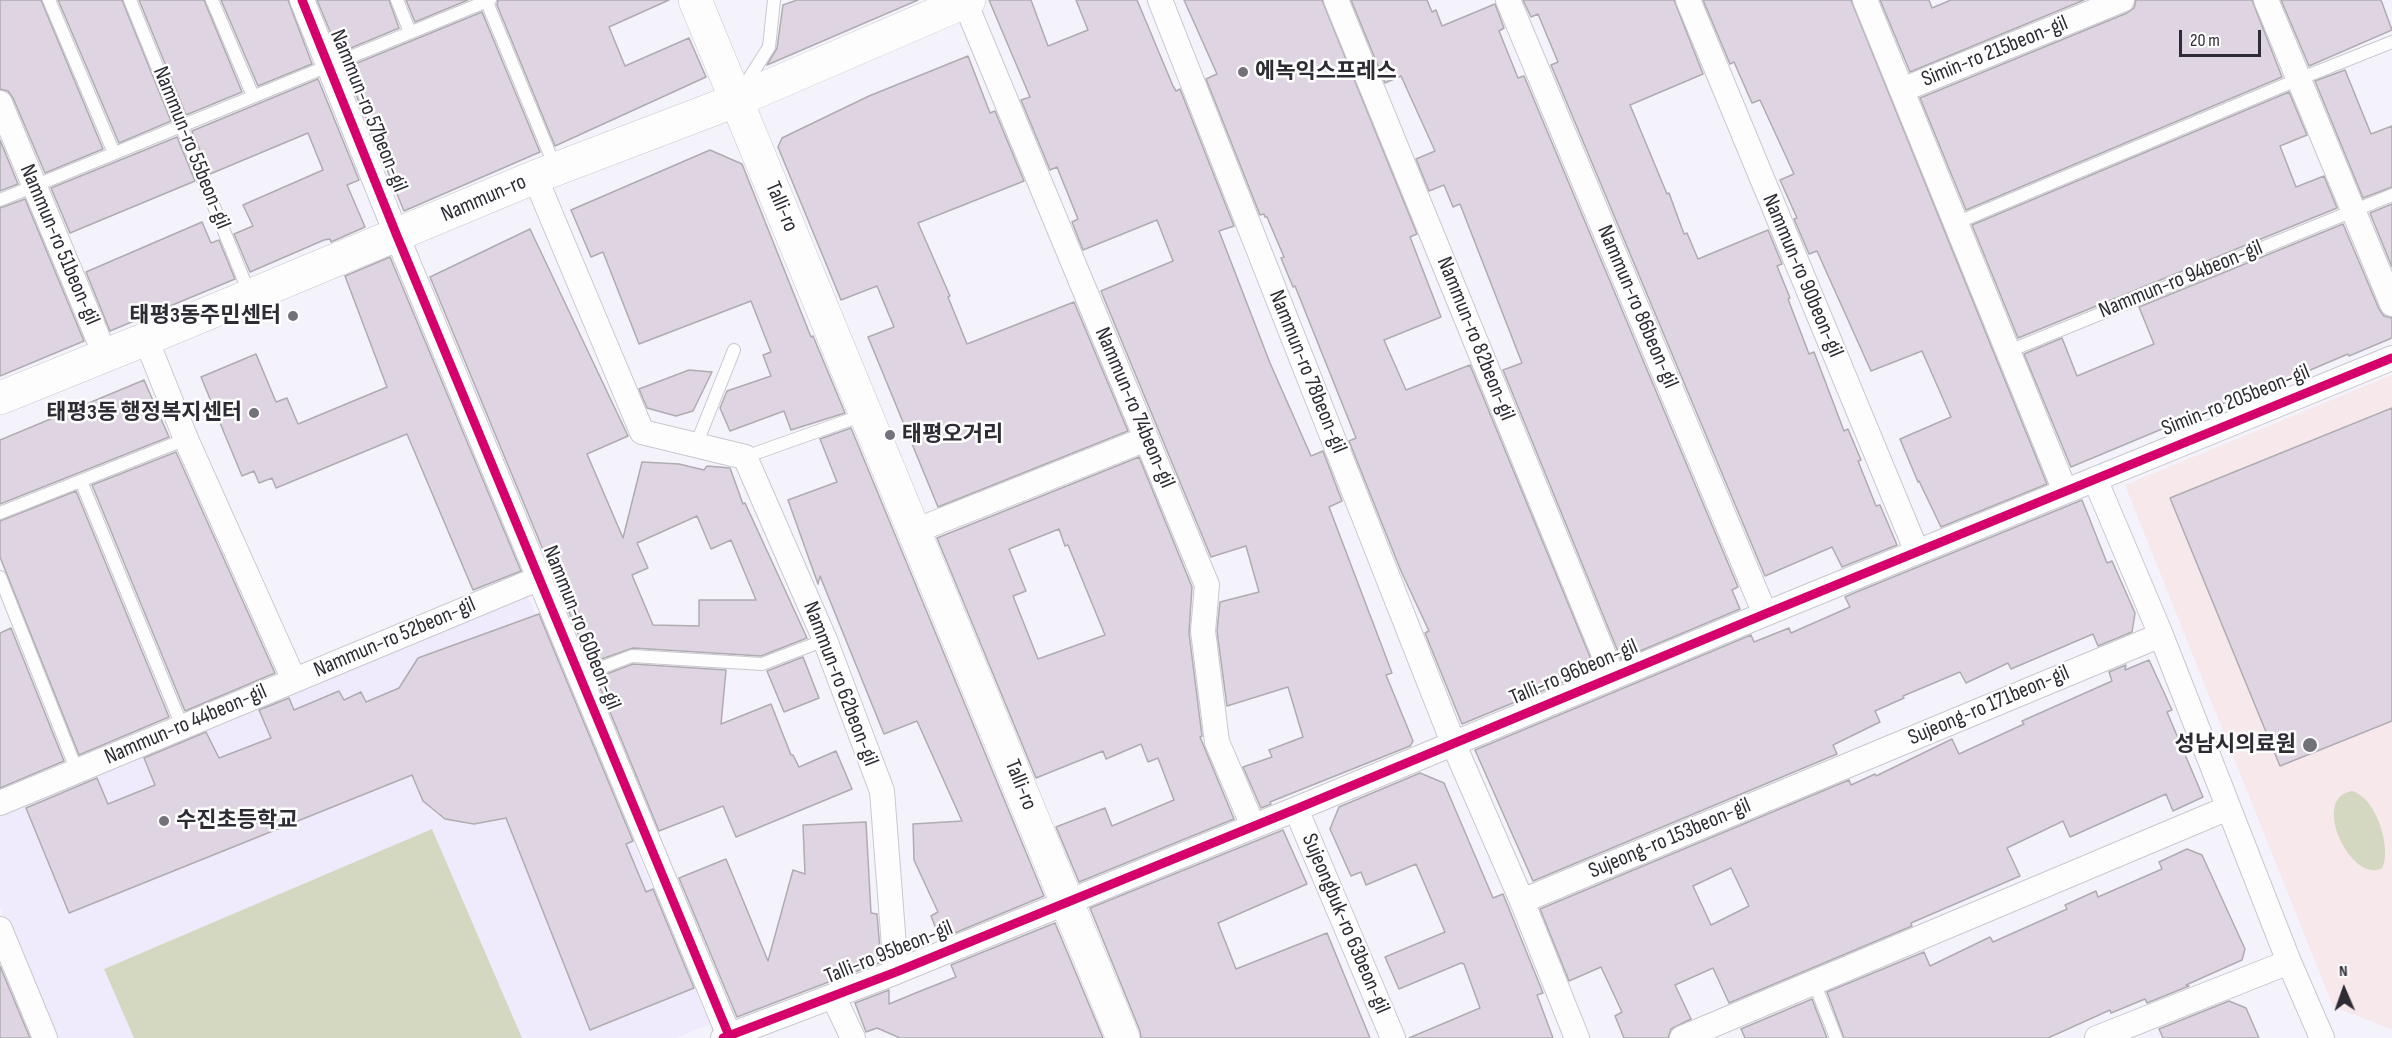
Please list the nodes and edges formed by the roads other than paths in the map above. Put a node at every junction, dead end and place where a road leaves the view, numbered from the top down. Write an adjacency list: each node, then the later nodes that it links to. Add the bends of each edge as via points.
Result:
1 (49, 0): 26 (lane)
2 (130, 0): 25 (lane, Nammun-ro 55beon-gil)
3 (212, 0): 22 (lane)
4 (302, 0): 19 (street, Nammun-ro 57beon-gil)
5 (397, 0): 17 (lane)
6 (487, 0): 17 (lane); 27 (lane)
7 (695, 0): 23 (main road, Talli-ro)
8 (774, 0): 23 (lane, via 769,47)
9 (1160, 0): 62 (street, Nammun-ro 78beon-gil)
10 (1336, 0): 59 (street, Nammun-ro 82beon-gil)
11 (1508, 0): 55 (street, Nammun-ro 86beon-gil)
12 (1688, 0): 52 (street, Nammun-ro 90beon-gil)
13 (1865, 0): 21 (street)
14 (2122, 0): 21 (street, Simin-ro 215beon-gil)
15 (2266, 0): 20 (street)
16 (956, 3): 23 (main road, Nammun-ro); 44 (street, Nammun-ro 74beon-gil)
17 (410, 33): 19 (lane)
18 (2392, 42): 20 (lane)
19 (329, 65): 22 (lane); 33 (street, Nammun-ro 57beon-gil)
20 (2299, 79): 31 (street); 32 (lane)
21 (1902, 90): 32 (street)
22 (253, 96): 25 (lane)
23 (737, 100): 27 (main road, Nammun-ro); 42 (main road, Talli-ro)
24 (0, 103): 28 (street, Nammun-ro 51beon-gil)
25 (183, 126): 26 (lane); 34 (lane, Nammun-ro 55beon-gil)
26 (114, 153): 28 (lane)
27 (546, 174): 33 (main road, Nammun-ro); 45 (street, via 642,432)
28 (34, 186): 30 (lane); 39 (street, Nammun-ro 51beon-gil)
29 (2392, 195): 31 (lane, Nammun-ro 94beon-gil)
30 (0, 200)
31 (2354, 209): 35 (street); 38 (lane, Nammun-ro 94beon-gil)
32 (1956, 223): 38 (street)
33 (397, 236): 34 (main road, Nammun-ro); 54 (street, Nammun-ro 60beon-gil)
34 (250, 296): 36 (main road, Nammun-ro)
35 (2392, 304)
36 (146, 339): 39 (main road, Nammun-ro); 43 (street, Nammun-ro 52beon-gil)
37 (734, 350): 45 (lane)
38 (2009, 351): 49 (street)
39 (105, 355): 41 (main road, Nammun-ro)
40 (2392, 358): 47 (street, Simin-ro 205beon-gil)
41 (0, 398)
42 (867, 414): 46 (lane); 51 (main road, Talli-ro)
43 (186, 439): 48 (lane); 60 (street, Nammun-ro 52beon-gil)
44 (1146, 439): 51 (street); 68 (street, Nammun-ro 74beon-gil, via 1207,585 1203,631 1217,742)
45 (696, 445): 46 (street)
46 (746, 457): 57 (street, Nammun-ro 62beon-gil)
47 (2095, 479): 49 (street, Talli-ro 96beon-gil); 56 (street)
48 (81, 481): 50 (lane); 61 (lane)
49 (2065, 491): 52 (street, Talli-ro 96beon-gil)
50 (0, 513)
51 (915, 531): 70 (main road, Talli-ro)
52 (1917, 552): 55 (street, Talli-ro 96beon-gil)
53 (0, 577): 63 (lane, Nammun-ro 44beon-gil)
54 (540, 578): 58 (street, Nammun-ro 60beon-gil); 60 (street, Nammun-ro 52beon-gil)
55 (1765, 615): 59 (street, Talli-ro 96beon-gil)
56 (2161, 635): 64 (street, Sujeong-ro 171beon-gil); 66 (street)
57 (825, 640): 58 (lane, Nammun-ro 60beon-gil, via 762,664 632,656); 73 (street, Nammun-ro 62beon-gil, via 882,791)
58 (579, 676): 76 (street, Nammun-ro 60beon-gil)
59 (1613, 677): 62 (street, Talli-ro 96beon-gil)
60 (294, 680): 61 (street, Nammun-ro 44beon-gil)
61 (182, 726): 63 (street, Nammun-ro 44beon-gil)
62 (1454, 745): 67 (street, Talli-ro 96beon-gil); 69 (street)
63 (78, 771): 65 (street, Nammun-ro 44beon-gil)
64 (1818, 777): 69 (street, Sujeong-ro 153beon-gil)
65 (0, 803)
66 (2228, 808): 72 (street); 74 (street)
67 (1296, 809): 68 (street, Talli-ro 96beon-gil); 80 (street, Sujeongbuk-ro 63beon-gil)
68 (1253, 826): 70 (street, Talli-ro 96beon-gil)
69 (1522, 901): 81 (street)
70 (1068, 902): 73 (street, Talli-ro 95beon-gil); 79 (main road, Talli-ro)
71 (1, 934): 77 (street)
72 (2289, 962): 84 (street); 85 (street)
73 (896, 972): 75 (street, Talli-ro 95beon-gil)
74 (1814, 982): 82 (street); 83 (lane)
75 (833, 996): 76 (street, Talli-ro 95beon-gil); 78 (street, Talli-ro 95beon-gil)
76 (728, 1037)
77 (45, 1038)
78 (853, 1038)
79 (1123, 1038)
80 (1393, 1038)
81 (1577, 1038)
82 (1682, 1038)
83 (1836, 1038)
84 (2097, 1038)
85 (2322, 1038)

